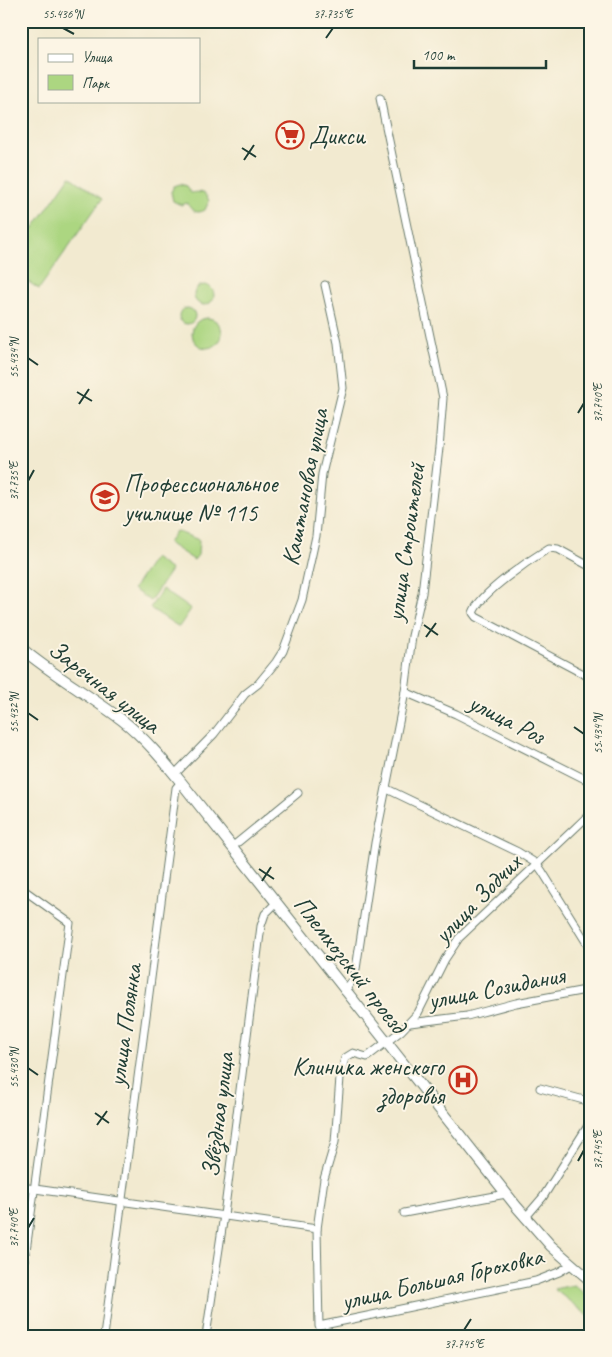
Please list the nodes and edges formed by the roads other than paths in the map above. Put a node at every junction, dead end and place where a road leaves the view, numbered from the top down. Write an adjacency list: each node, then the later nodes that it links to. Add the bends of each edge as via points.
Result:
1 (380, 98): 6 (street, улица Строителей, via 443,398 427,556)
2 (325, 285): 7 (street, Каштановая улица, via 338,343 343,388 322,474 316,536 302,600 276,662 245,694)
3 (591, 567): 5 (street, via 550,548 497,586 475,609 474,615)
4 (21, 648): 7 (main road, Заречная улица, via 123,721)
5 (591, 678)
6 (405, 692): 8 (street, улица Роз); 9 (street, улица Строителей)
7 (178, 778): 12 (main road, Племхозский проезд); 27 (street, улица Полянка)
8 (591, 782)
9 (387, 789): 13 (street); 18 (street, улица Строителей, via 375,843 355,973)
10 (298, 793): 12 (street)
11 (591, 813): 13 (street, улица Зодчих)
12 (232, 847): 15 (main road, Племхозский проезд)
13 (537, 864): 16 (street); 19 (street, улица Зодчих, via 456,942 421,1009)
14 (21, 888): 25 (street, via 70,922)
15 (276, 903): 18 (main road, Племхозский проезд); 29 (street, Звёздная улица, via 265,914 261,926)
16 (591, 950)
17 (591, 989): 19 (street, улица Созидания, via 468,1016)
18 (344, 991): 20 (main road, Племхозский проезд)
19 (409, 1023): 20 (street, улица Зодчих)
20 (386, 1043): 26 (main road, Племхозский проезд); 31 (street, улица Зодчих, via 367,1057 351,1053 344,1062 335,1142 324,1179)
21 (540, 1088): 22 (street)
22 (591, 1102)
23 (591, 1121): 30 (street, via 543,1197)
24 (21, 1187): 25 (street)
25 (35, 1189): 27 (street); 34 (street)
26 (506, 1194): 28 (street); 30 (main road, Племхозский проезд)
27 (120, 1202): 29 (street); 35 (street, улица Полянка)
28 (404, 1213)
29 (224, 1215): 31 (street); 36 (street, Звёздная улица)
30 (525, 1218): 32 (main road, Племхозский проезд)
31 (316, 1229): 32 (street, улица Большая Гороховка, via 319,1326 536,1281)
32 (571, 1265): 33 (main road, Племхозский проезд)
33 (591, 1281)
34 (21, 1288)
35 (104, 1336)
36 (206, 1336)

